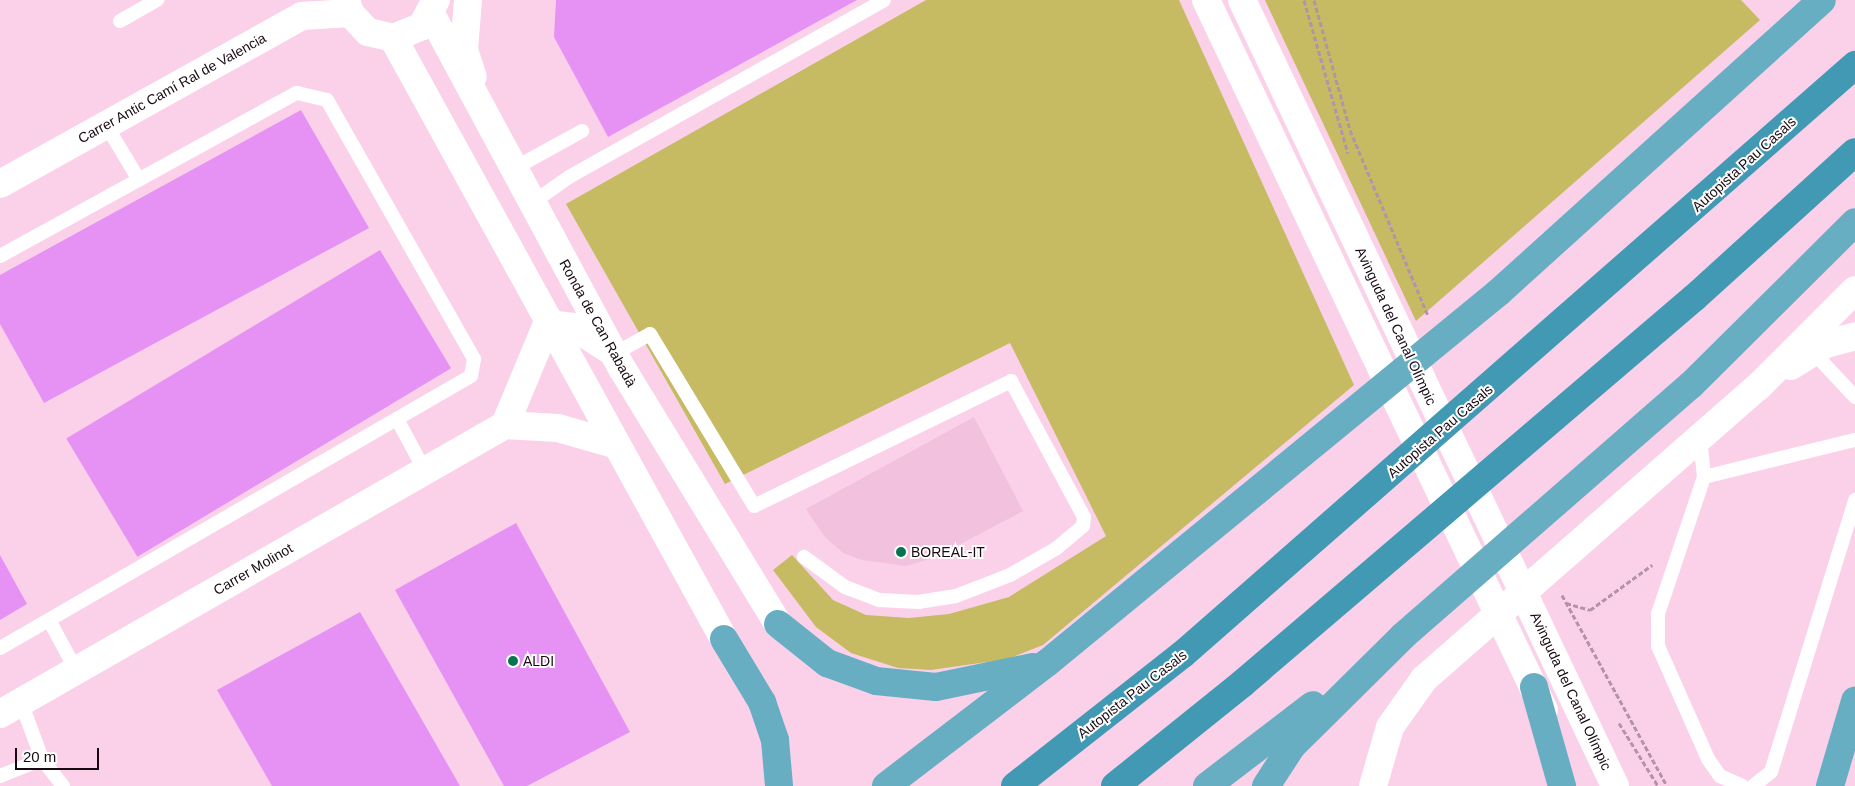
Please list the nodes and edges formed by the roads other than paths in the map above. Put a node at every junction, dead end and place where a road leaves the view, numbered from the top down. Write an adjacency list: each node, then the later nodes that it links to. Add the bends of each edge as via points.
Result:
1 (158, 0): 10 (lane)
2 (468, 0): 15 (street, via 464,50)
3 (884, 0): 20 (lane, via 568,177)
4 (1206, 0): 46 (street)
5 (1242, 0): 61 (street, Avinguda del Canal Olímpic)
6 (1822, 0): 44 (highway, via 1499,292)
7 (348, 6): 9 (street, Carrer Antic Camí Ral de Valencia); 11 (street, via 368,32)
8 (434, 7): 11 (street, Ronda de Can Rabadà, via 409,34); 15 (street, Ronda de Can Rabadà)
9 (297, 8): 13 (street, Carrer Antic Camí Ral de Valencia)
10 (120, 21)
11 (394, 38): 24 (street)
12 (1855, 65): 54 (highway, Autopista Pau Casals, via 1183,654)
13 (106, 125): 18 (lane); 19 (street, Carrer Antic Camí Ral de Valencia)
14 (582, 131): 17 (lane)
15 (493, 132): 17 (street, Ronda de Can Rabadà)
16 (1855, 152): 55 (highway, via 1694,298 1243,683)
17 (514, 169): 20 (street, Ronda de Can Rabadà)
18 (139, 180): 22 (lane); 30 (lane, via 298,93 327,100 474,359 471,376)
19 (0, 184)
20 (532, 203): 27 (street, Ronda de Can Rabadà)
21 (1855, 222): 41 (highway, via 1691,385)
22 (0, 256)
23 (1855, 290): 28 (street)
24 (547, 324): 27 (street, via 588,333); 31 (street); 34 (street)
25 (1855, 336): 26 (street)
26 (1813, 352): 28 (street); 29 (lane)
27 (614, 354): 38 (lane, via 650,334 754,506 1011,381 1084,517 1082,526 1058,548 1010,574 956,596 920,602 879,600 845,587); 40 (street, Ronda de Can Rabadà)
28 (1758, 387): 32 (street)
29 (1855, 397)
30 (397, 419): 35 (lane); 39 (lane)
31 (505, 425): 34 (street, via 558,428); 35 (street, Carrer Molinot)
32 (1700, 437): 36 (lane); 58 (street, via 1424,679 1390,727)
33 (1855, 440): 36 (lane)
34 (617, 445): 42 (street)
35 (424, 471): 45 (street, Carrer Molinot)
36 (1704, 477): 62 (lane, via 1658,614 1658,646 1708,759 1720,776)
37 (1855, 500): 63 (lane, via 1771,772)
38 (804, 557)
39 (49, 620): 43 (lane); 45 (lane)
40 (778, 624): 44 (highway, via 827,663 876,681 936,687)
41 (1403, 636): 56 (highway); 57 (highway, via 1292,746)
42 (724, 639): 52 (highway, via 762,702 775,740)
43 (0, 648)
44 (1047, 663): 53 (highway)
45 (76, 670): 48 (street, Carrer Molinot)
46 (1534, 687): 59 (highway); 60 (street)
47 (1855, 701): 64 (highway)
48 (10, 708): 49 (lane)
49 (42, 759): 50 (lane); 51 (lane)
50 (0, 776)
51 (63, 786)
52 (779, 786)
53 (886, 786)
54 (1015, 786)
55 (1115, 786)
56 (1207, 786)
57 (1266, 786)
58 (1372, 786)
59 (1562, 786)
60 (1576, 786)
61 (1615, 786)
62 (1742, 786)
63 (1753, 786)
64 (1830, 786)

